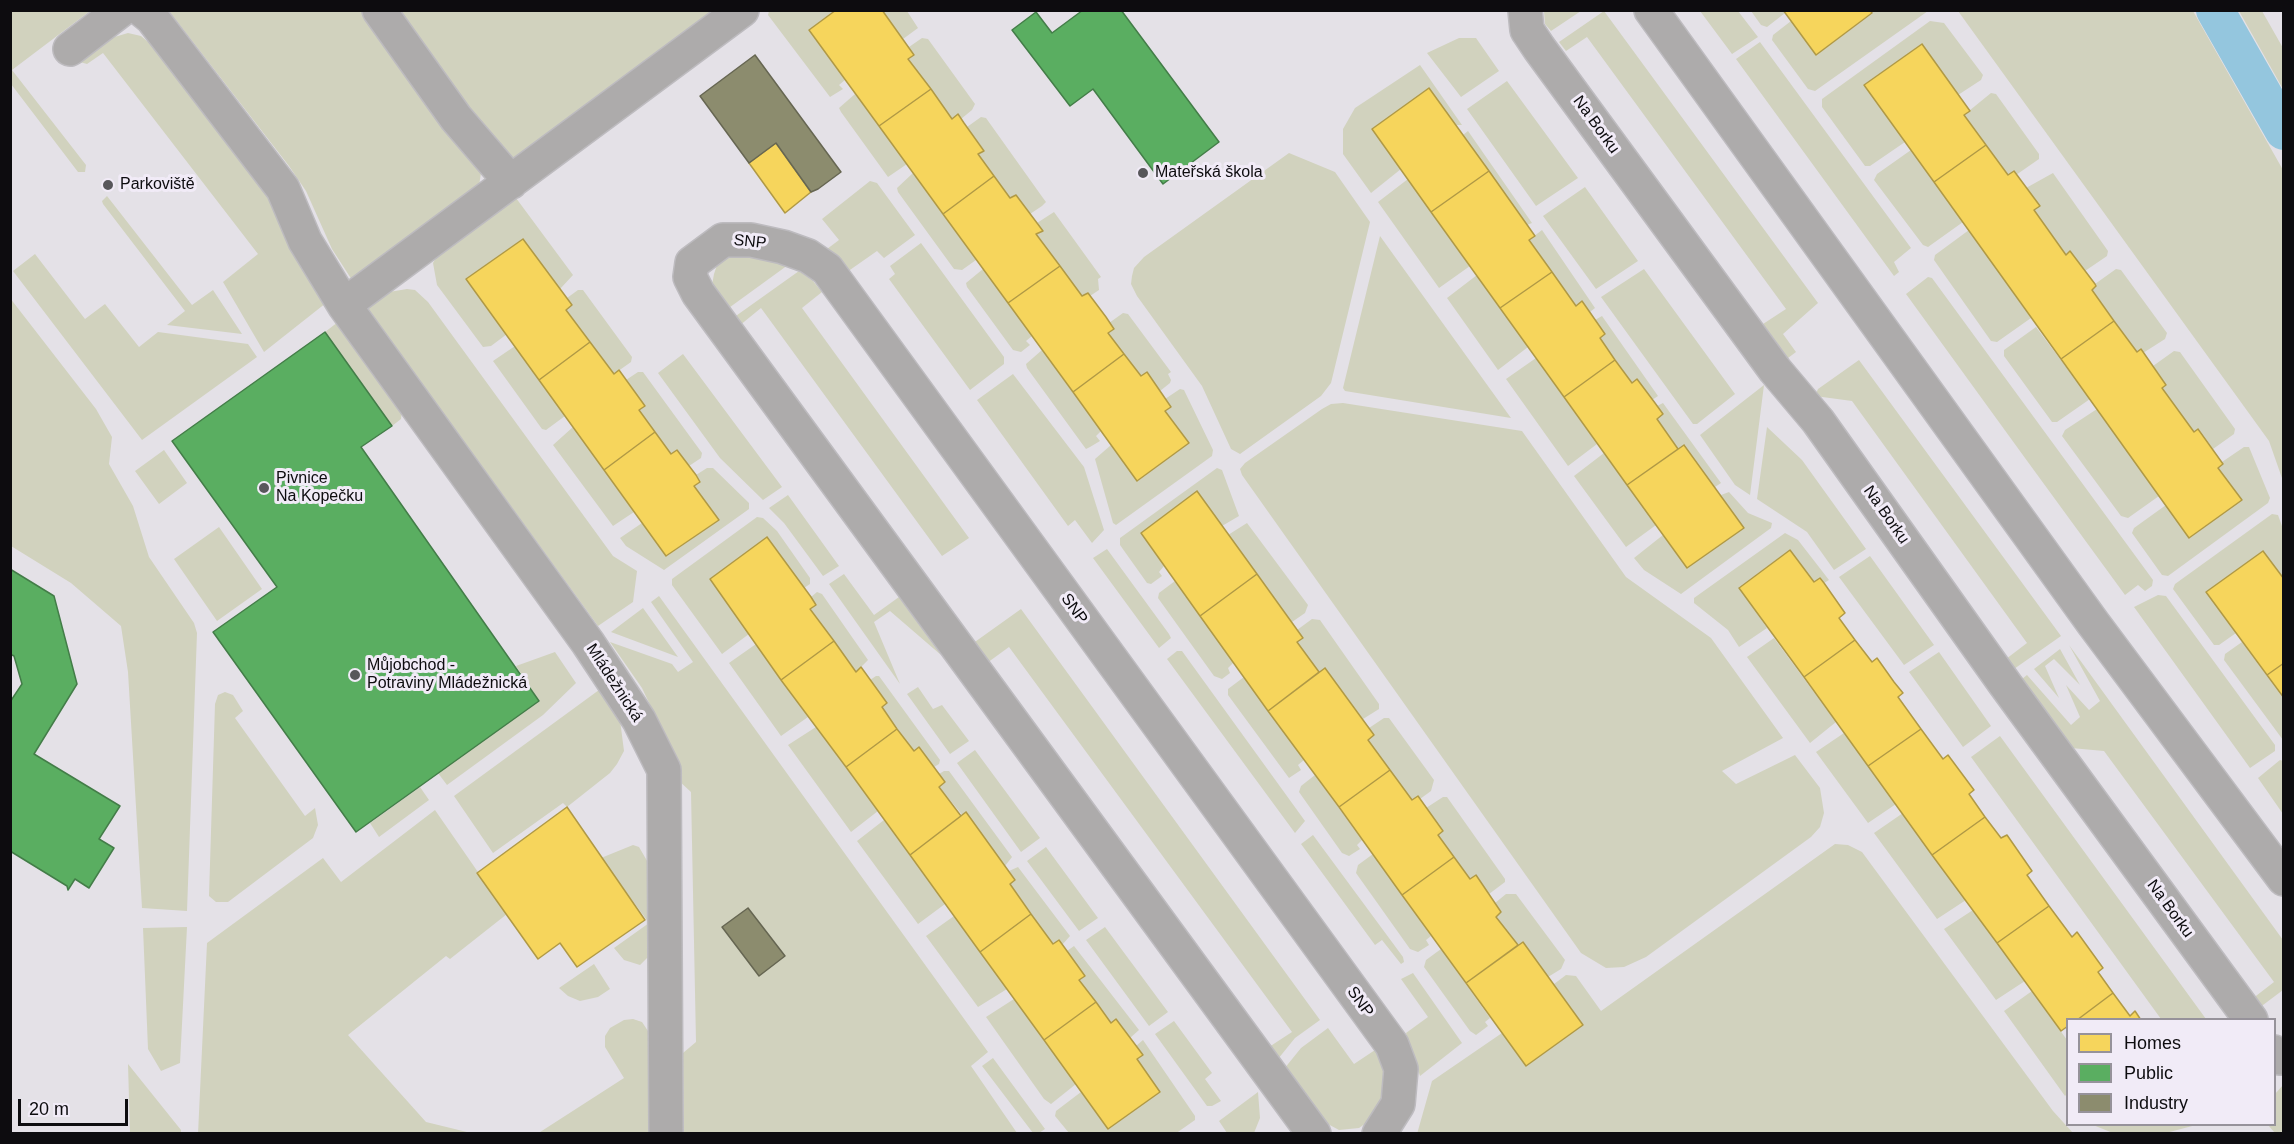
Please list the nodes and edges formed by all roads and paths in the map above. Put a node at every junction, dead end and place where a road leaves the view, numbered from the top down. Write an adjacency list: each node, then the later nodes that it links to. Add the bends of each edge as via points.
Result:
1 (121, 10): 7 (street)
2 (142, 10): 9 (street, Mládežnická, via 283,189 305,241)
3 (379, 10): 8 (street, via 456,118)
4 (742, 10): 8 (street)
5 (1525, 10): 11 (street, Na Borku, via 1527,30 1539,48 1775,370 1818,421)
6 (1651, 10): 10 (street, via 2093,623)
7 (70, 49)
8 (511, 182): 9 (street)
9 (344, 305): 12 (street, Mládežnická, via 588,643 639,720 664,770)
10 (2283, 879)
11 (2250, 1018)
12 (666, 1134)
13 (1314, 1134): 14 (street, SNP, via 698,293 690,277 692,264 723,240 751,240 783,247 808,256 827,269 1392,1045 1401,1069 1398,1104)
14 (1379, 1134)

